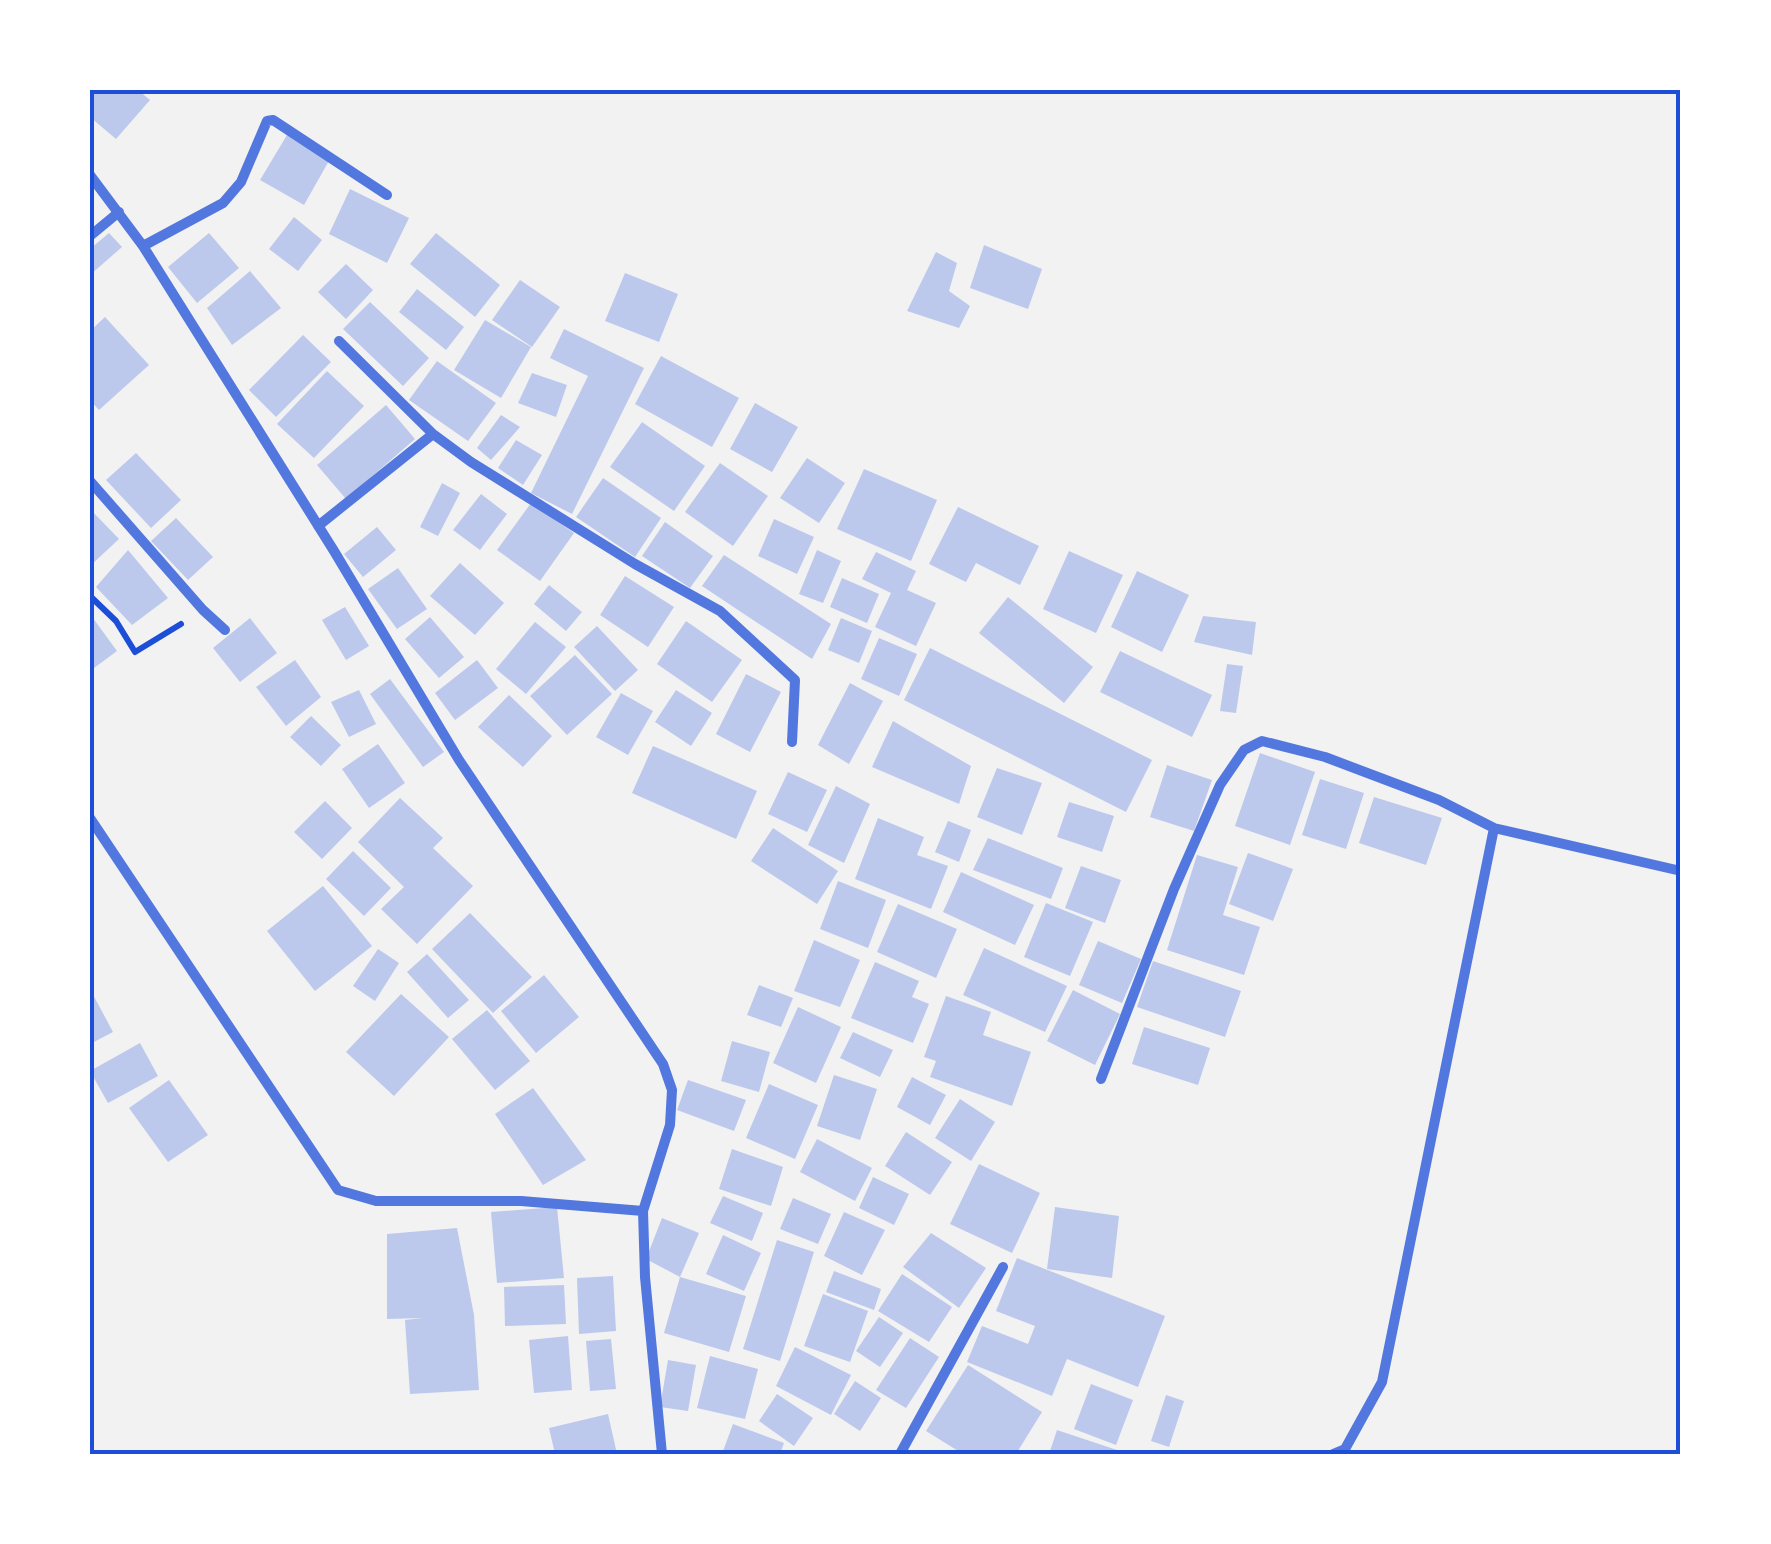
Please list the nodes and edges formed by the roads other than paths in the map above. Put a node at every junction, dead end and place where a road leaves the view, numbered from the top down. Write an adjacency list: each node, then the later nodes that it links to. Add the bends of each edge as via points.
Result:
1 (90, 175): 3 (street)
2 (388, 195): 5 (street, via 267,121 241,182 222,203)
3 (119, 212): 4 (street); 5 (street)
4 (90, 236)
5 (143, 246): 9 (street)
6 (339, 341): 7 (street)
7 (433, 434): 9 (street); 11 (street, via 720,611 795,680)
8 (90, 481): 10 (street)
9 (318, 526): 16 (street, via 459,760 662,1064 672,1090 670,1126)
10 (224, 630)
11 (792, 742)
12 (90, 818): 16 (street, via 338,1190 376,1201 521,1200)
13 (1494, 828): 14 (street); 15 (street, via 1326,757 1262,741 1244,750 1220,785 1174,889); 20 (street, via 1382,1382 1344,1449)
14 (1681, 871)
15 (1100, 1079)
16 (643, 1211): 18 (street)
17 (1003, 1267): 19 (street)
18 (662, 1454)
19 (900, 1454)
20 (1333, 1454)

